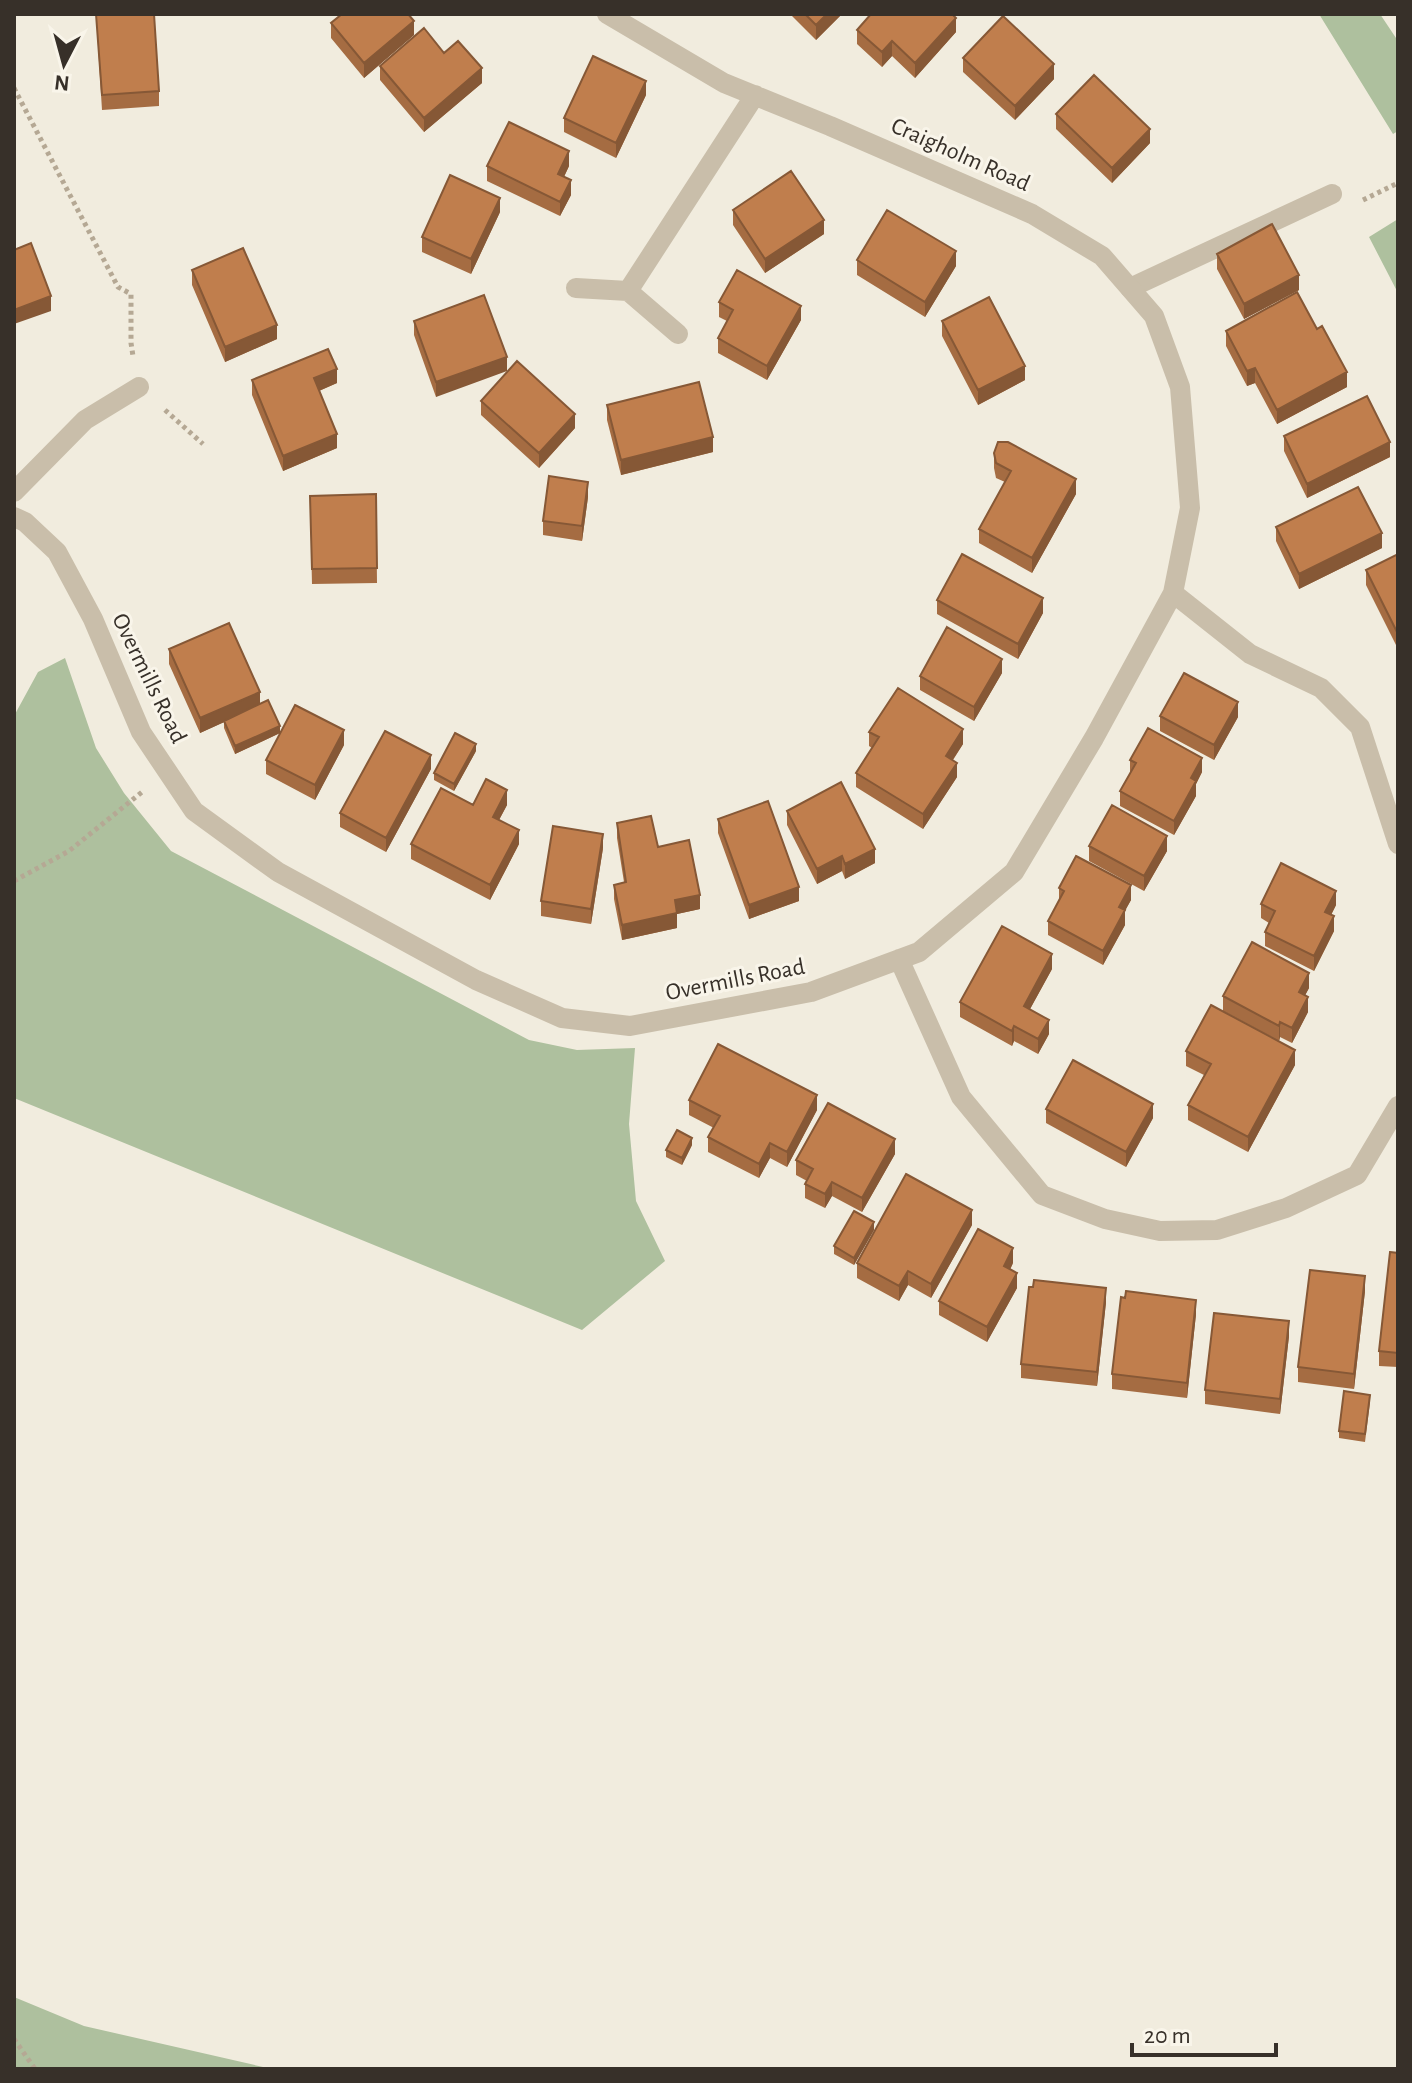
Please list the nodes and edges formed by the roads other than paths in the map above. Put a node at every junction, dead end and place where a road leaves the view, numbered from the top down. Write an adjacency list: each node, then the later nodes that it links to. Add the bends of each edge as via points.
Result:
1 (607, 14): 2 (street, Craigholm Road, via 724,83)
2 (755, 95): 5 (street, Craigholm Road, via 1032,214 1102,256); 6 (street)
3 (1332, 194): 5 (street)
4 (576, 288): 6 (street)
5 (1130, 288): 11 (street, Overmills Road, via 1154,316 1180,387 1190,508)
6 (628, 291): 7 (street)
7 (678, 334)
8 (139, 387): 9 (street, via 85,420)
9 (14, 492)
10 (14, 517): 13 (street, Overmills Road, via 57,552 93,619 141,732 194,811 278,872 476,980 562,1018 630,1026 811,992)
11 (1173, 593): 12 (street, via 1250,654 1321,688 1360,727); 13 (street, Overmills Road, via 1014,872 919,952)
12 (1398, 844)
13 (899, 959): 14 (street, via 961,1097 1042,1195 1105,1219 1160,1231 1217,1230 1286,1208 1357,1175)
14 (1398, 1106)

